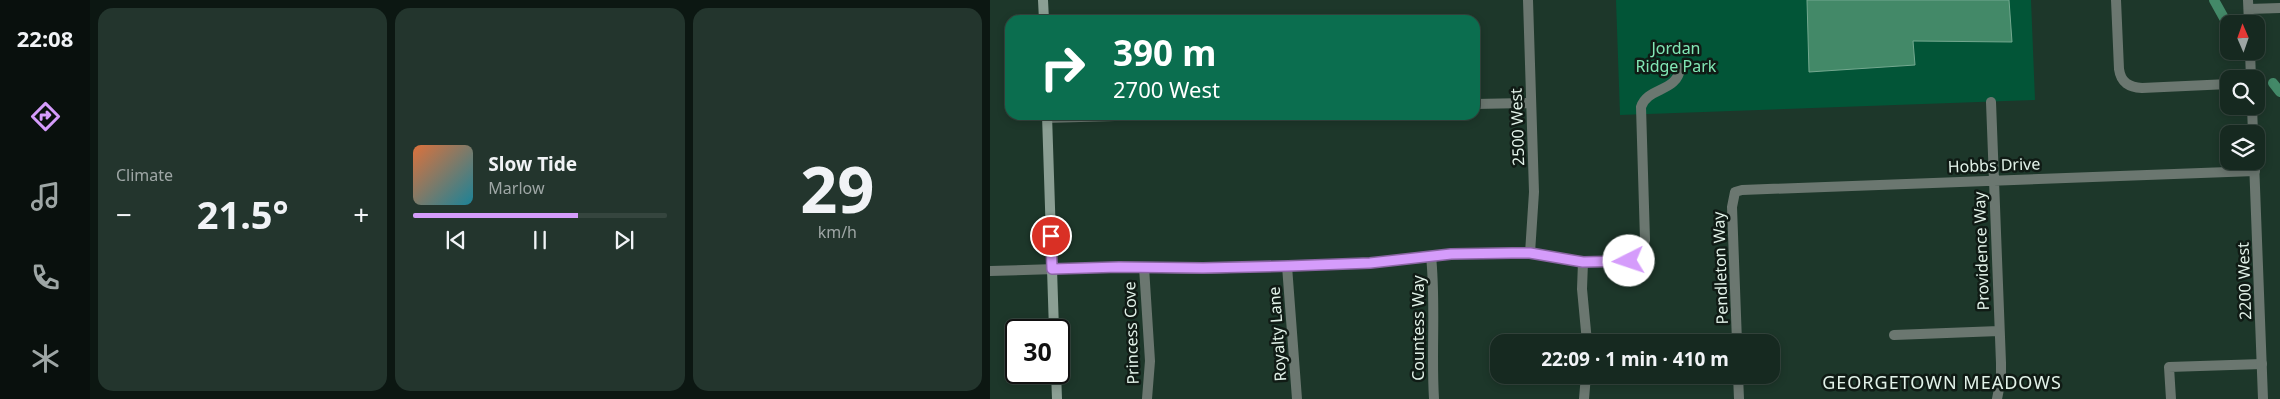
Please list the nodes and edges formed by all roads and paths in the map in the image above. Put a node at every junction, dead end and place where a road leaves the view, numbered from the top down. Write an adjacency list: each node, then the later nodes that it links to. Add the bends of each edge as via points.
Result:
1 (1043, 0): 6 (main road)
2 (1528, 0): 10 (street, 2500 West)
3 (2116, 0): 8 (street, via 2120,70 2128,86)
4 (2248, 5): 5 (street)
5 (2280, 8)
6 (1044, 15)
7 (1680, 68): 19 (street, via 1675,82 1647,96 1640,107 1643,247 1629,261)
8 (2220, 84)
9 (1991, 102): 15 (street, Providence Way)
10 (1531, 103): 11 (street); 17 (street, 2500 West, via 1534,192)
11 (1480, 104)
12 (1047, 120): 22 (main road)
13 (2220, 168): 15 (street, Hobbs Drive)
14 (2254, 170): 29 (street, 2200 West)
15 (1994, 180): 16 (street, Hobbs Drive, via 1749,188); 25 (street, Providence Way)
16 (1735, 192): 27 (street, Pendleton Way, via 1732,207)
17 (1530, 253): 18 (street); 19 (street)
18 (1431, 256): 20 (street, via 1370,263); 36 (street, Countess Way)
19 (1583, 262): 26 (street)
20 (1288, 266): 21 (street); 35 (street, Royalty Lane)
21 (1144, 267): 22 (street); 34 (street, Princess Cove, via 1150,373)
22 (1052, 269): 23 (street); 24 (main road)
23 (990, 271)
24 (1054, 319)
25 (1999, 331): 28 (street); 39 (street, Providence Way, via 2001,379)
26 (1586, 334)
27 (1737, 334)
28 (1894, 334)
29 (2262, 364): 40 (street, via 2169,367); 41 (street, 2200 West)
30 (1056, 384): 33 (main road)
31 (1585, 384): 37 (street)
32 (1738, 384): 38 (street)
33 (1056, 399)
34 (1147, 399)
35 (1297, 399)
36 (1434, 399)
37 (1584, 399)
38 (1739, 399)
39 (1997, 399)
40 (2170, 399)
41 (2263, 399)

